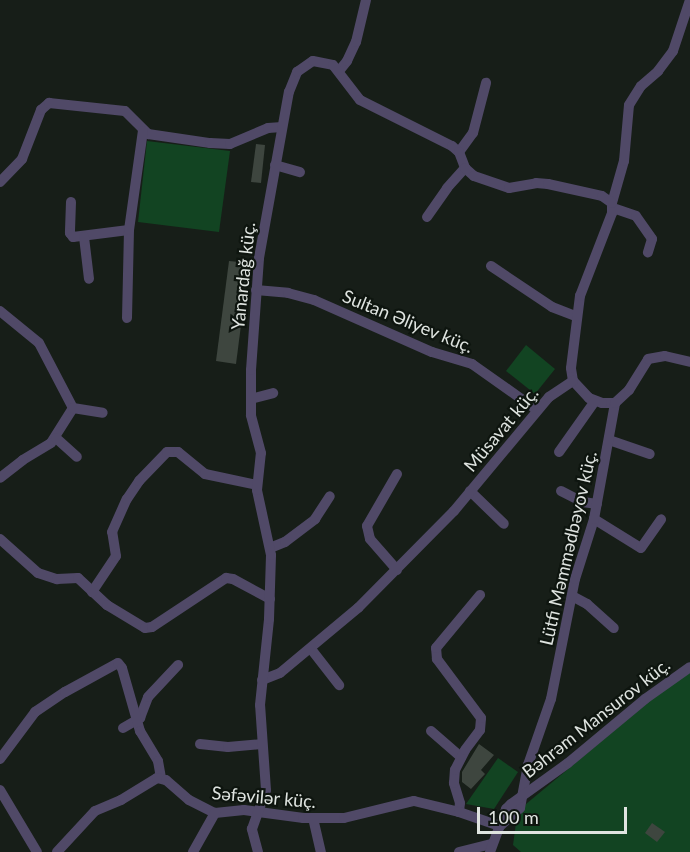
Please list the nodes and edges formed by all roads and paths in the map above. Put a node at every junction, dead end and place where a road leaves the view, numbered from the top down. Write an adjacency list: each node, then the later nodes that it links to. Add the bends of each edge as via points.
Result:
1 (366, 0): 3 (street, via 354,48)
2 (690, 0): 13 (street, via 674,51 629,105 624,161)
3 (339, 71): 5 (street, Yanardağ küç., via 318,60 305,64 294,79); 7 (street, via 360,100)
4 (486, 83): 7 (street, via 473,133)
5 (282, 127): 6 (street, via 268,128 226,144); 8 (street, Yanardağ küç.)
6 (143, 131): 11 (street, via 125,111 49,103 41,110 22,159); 15 (street)
7 (459, 152): 9 (street)
8 (275, 165): 10 (street); 20 (street, Yanardağ küç.)
9 (465, 168): 13 (street, via 474,176 503,187 540,183 603,196); 14 (street)
10 (300, 172)
11 (0, 182)
12 (71, 202): 16 (street, via 70,233 73,237)
13 (612, 205): 17 (street, via 636,216 652,239); 22 (street, via 583,282)
14 (427, 217)
15 (129, 230): 16 (street); 23 (street)
16 (84, 237): 19 (street)
17 (648, 252)
18 (490, 266): 22 (street, via 552,307)
19 (89, 279)
20 (256, 290): 27 (street, Yanardağ küç.); 31 (street, Sultan Əliyev küç., via 314,300 432,352 472,364)
21 (0, 311): 30 (street, via 39,343)
22 (576, 316): 25 (street)
23 (127, 318)
24 (690, 362): 29 (street, via 665,356 648,359 629,390)
25 (573, 381): 28 (street); 31 (street, Müsavat küç., via 555,391)
26 (273, 393): 27 (street)
27 (251, 399): 40 (street, Yanardağ küç., via 261,453)
28 (595, 401): 29 (street); 35 (street)
29 (615, 403): 34 (street, Lütfi Məmmədbəyov küç.)
30 (73, 408): 32 (street); 33 (street)
31 (537, 410): 41 (street, Müsavat küç.)
32 (103, 413)
33 (56, 438): 37 (street); 39 (street)
34 (609, 440): 36 (street); 44 (street, Lütfi Məmmədbəyov küç.)
35 (559, 452)
36 (650, 454)
37 (77, 457)
38 (397, 474): 50 (street, via 367,526 369,539)
39 (0, 478)
40 (257, 485): 49 (street, Yanardağ küç.); 51 (street, via 205,474 178,452 167,452 127,499 111,537 116,556)
41 (471, 491): 47 (street); 50 (street, Müsavat küç.)
42 (561, 491): 44 (street)
43 (330, 496): 49 (street, via 315,519 285,542)
44 (597, 504): 45 (street, Lütfi Məmmədbəyov küç.)
45 (594, 519): 46 (street, via 641,548); 53 (street, Lütfi Məmmədbəyov küç.)
46 (661, 519)
47 (504, 524)
48 (1, 543): 51 (street, via 38,573 57,579 78,578)
49 (270, 548): 54 (street, Yanardağ küç.)
50 (397, 570): 56 (street, Müsavat küç.)
51 (92, 592): 54 (street, via 145,628 226,578)
52 (480, 596): 66 (street, via 436,648 437,659 481,718 480,730)
53 (572, 596): 55 (street); 70 (street, Lütfi Məmmədbəyov küç., via 551,699 528,765)
54 (270, 599): 59 (street, Yanardağ küç.)
55 (614, 628)
56 (311, 649): 59 (street, Müsavat küç., via 275,676); 60 (street)
57 (178, 665): 61 (street, via 148,697)
58 (690, 667): 70 (street, Bəhrəm Mansurov küç.)
59 (262, 680): 65 (street, Yanardağ küç.)
60 (339, 685)
61 (137, 721): 62 (street); 67 (street, via 122,668 115,663 35,712); 68 (street, via 158,761)
62 (123, 728)
63 (431, 731): 66 (street)
64 (200, 744): 65 (street)
65 (261, 744): 71 (street, Yanardağ küç., via 266,790)
66 (461, 757): 72 (street, via 454,778)
67 (0, 759)
68 (161, 778): 73 (street, Səfəvilər küç., via 189,800); 78 (street, via 95,811)
69 (0, 790): 77 (street)
70 (523, 795): 75 (street, via 518,812)
71 (258, 811): 73 (street, Səfəvilər küç.); 74 (street, Səfəvilər küç.); 80 (street, Yanardağ küç., via 252,829)
72 (459, 812): 74 (street, Səfəvilər küç., via 414,801 357,816); 75 (street, Səfəvilər küç.)
73 (215, 813): 79 (street)
74 (313, 818): 81 (street)
75 (500, 826): 76 (street)
76 (491, 848): 82 (street)
77 (38, 852)
78 (57, 852)
79 (193, 852)
80 (258, 852)
81 (321, 852)
82 (459, 852)

